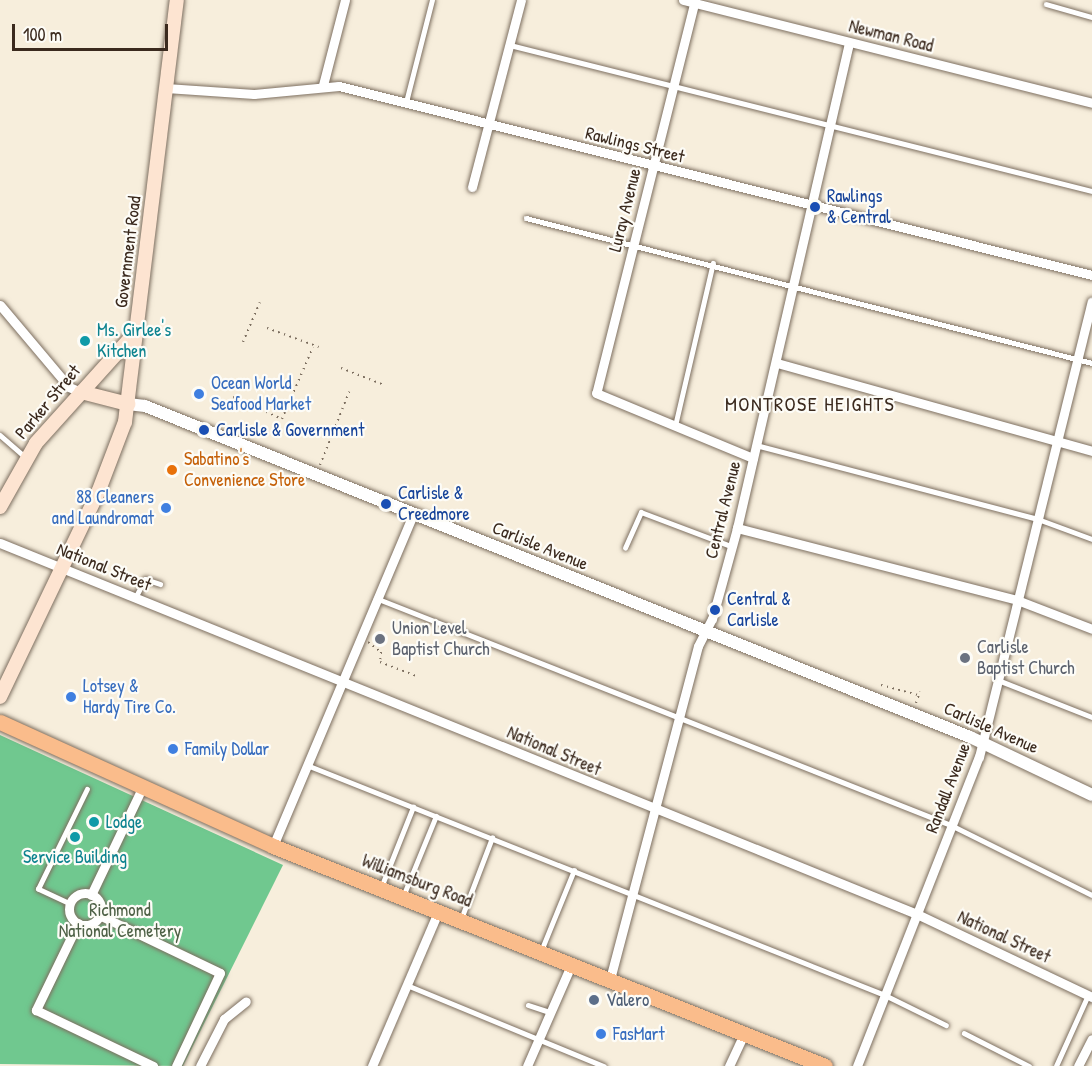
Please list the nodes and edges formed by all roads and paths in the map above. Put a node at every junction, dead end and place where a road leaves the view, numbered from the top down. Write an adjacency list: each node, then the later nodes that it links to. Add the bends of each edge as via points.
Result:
1 (177, 0): 13 (main road, Government Road)
2 (345, 0): 12 (street)
3 (432, 0): 15 (lane)
4 (521, 0): 10 (street)
5 (683, 0): 6 (street, Newman Road)
6 (695, 1): 9 (street, Newman Road); 11 (street, Luray Avenue)
7 (1046, 4): 8 (lane)
8 (1092, 17)
9 (849, 43): 14 (street, Newman Road); 16 (street, Central Avenue)
10 (510, 45): 11 (lane); 17 (street)
11 (674, 84): 16 (lane); 18 (street, Luray Avenue)
12 (323, 85): 13 (street, Rawlings Street, via 254,94); 15 (street, Rawlings Street)
13 (166, 88): 31 (main road, Government Road)
14 (1092, 103)
15 (405, 105): 17 (street, Rawlings Street)
16 (832, 124): 20 (lane); 21 (street, Central Avenue)
17 (488, 125): 18 (street, Rawlings Street); 19 (street)
18 (653, 167): 21 (street, Rawlings Street); 23 (street, Luray Avenue)
19 (472, 187)
20 (1092, 191)
21 (815, 207): 25 (street, Rawlings Street); 26 (street, Central Avenue)
22 (526, 218): 23 (lane)
23 (634, 244): 24 (lane); 44 (street, Luray Avenue, via 596,393)
24 (713, 263): 26 (lane); 44 (lane)
25 (1092, 275)
26 (796, 284): 35 (lane); 36 (street, Central Avenue)
27 (260, 302): 32 (path)
28 (1092, 302): 35 (street, Randall Avenue)
29 (1, 306): 40 (street, Carlisle Avenue, via 69,387)
30 (267, 328): 33 (path)
31 (137, 331): 40 (main road, Parker Street); 43 (main road, Government Road)
32 (243, 342)
33 (313, 347): 34 (path); 42 (path, via 282,419)
34 (318, 347)
35 (1079, 358): 37 (lane); 46 (street, Randall Avenue)
36 (777, 363): 46 (street); 47 (street, Central Avenue)
37 (1092, 363)
38 (341, 368): 39 (path)
39 (384, 385)
40 (81, 392): 43 (main road, Carlisle Avenue); 49 (main road, Parker Street)
41 (349, 392): 51 (path)
42 (232, 397)
43 (128, 404): 53 (street, Carlisle Avenue); 60 (main road, Government Road, via 112,462)
44 (675, 426): 50 (street)
45 (0, 435): 49 (lane)
46 (1059, 438): 48 (street); 54 (street, Randall Avenue)
47 (756, 445): 50 (street, Central Avenue); 54 (lane)
48 (1092, 451)
49 (26, 457): 52 (main road, Parker Street)
50 (753, 458): 55 (street, Central Avenue)
51 (320, 465)
52 (0, 507)
53 (413, 514): 63 (street); 66 (street, Carlisle Avenue)
54 (1038, 519): 56 (lane); 64 (street, Randall Avenue)
55 (736, 528): 58 (street, Central Avenue); 64 (street)
56 (1092, 539)
57 (0, 543): 60 (street, National Street)
58 (731, 546): 59 (lane, via 641,512); 66 (street, Central Avenue)
59 (625, 548)
60 (62, 569): 62 (street, National Street); 72 (main road, Government Road)
61 (160, 584): 62 (lane, via 145,579)
62 (135, 598): 69 (street, National Street)
63 (376, 598): 69 (street); 75 (lane)
64 (1017, 600): 65 (street); 70 (street, Randall Avenue)
65 (1092, 628)
66 (706, 632): 75 (street, Central Avenue); 77 (street, Carlisle Avenue)
67 (366, 640): 68 (path, via 381,652 380,662)
68 (417, 676)
69 (343, 680): 78 (street); 83 (street, National Street)
70 (998, 680): 74 (lane); 77 (street, Randall Avenue)
71 (880, 690): 73 (path, via 881,684 919,693)
72 (0, 698)
73 (915, 704)
74 (1092, 717)
75 (681, 721): 83 (street, Central Avenue); 85 (lane)
76 (0, 722): 79 (main road, Williamsburg Road)
77 (983, 742): 81 (street, Carlisle Avenue); 85 (street, Randall Avenue)
78 (307, 765): 82 (lane); 87 (street)
79 (142, 788): 87 (main road, Williamsburg Road); 90 (street)
80 (87, 789): 94 (lane, via 38,889)
81 (1092, 795)
82 (413, 807): 84 (lane); 89 (lane)
83 (656, 812): 91 (street, Central Avenue); 96 (street, National Street)
84 (436, 816): 86 (lane); 93 (lane)
85 (951, 825): 92 (lane); 96 (street, Randall Avenue)
86 (492, 838): 88 (lane); 98 (lane)
87 (273, 846): 89 (main road, Williamsburg Road)
88 (574, 870): 91 (lane); 100 (lane)
89 (381, 888): 93 (main road, Williamsburg Road)
90 (91, 895): 94 (street, via 81,894); 97 (street, via 100,906)
91 (636, 895): 102 (street, Central Avenue); 104 (lane)
92 (1092, 895)
93 (403, 896): 95 (main road, Williamsburg Road)
94 (70, 903): 99 (street)
95 (439, 910): 98 (main road, Williamsburg Road); 103 (street)
96 (917, 914): 104 (street, Randall Avenue); 105 (street, National Street)
97 (99, 915): 99 (street, via 92,923); 115 (street, via 220,973)
98 (461, 919): 100 (main road, Williamsburg Road)
99 (78, 923): 114 (street, via 36,1010)
100 (541, 951): 101 (main road, Williamsburg Road)
101 (572, 963): 102 (main road, Williamsburg Road); 108 (street)
102 (610, 979): 111 (main road, Williamsburg Road)
103 (407, 985): 113 (lane); 117 (street)
104 (885, 995): 109 (lane); 122 (street, Randall Avenue)
105 (1090, 996): 124 (lane)
106 (246, 1001): 116 (street, via 224,1019)
107 (528, 1005): 108 (lane)
108 (550, 1012): 113 (street)
109 (946, 1025)
110 (964, 1033): 123 (lane)
111 (744, 1034): 120 (street); 121 (main road, Williamsburg Road)
112 (1092, 1039): 125 (street)
113 (538, 1041): 118 (street); 119 (lane)
114 (153, 1066)
115 (176, 1066)
116 (200, 1066)
117 (372, 1066)
118 (527, 1066)
119 (604, 1066)
120 (729, 1066)
121 (825, 1066)
122 (857, 1066)
123 (1029, 1066)
124 (1056, 1066)
125 (1078, 1066)

